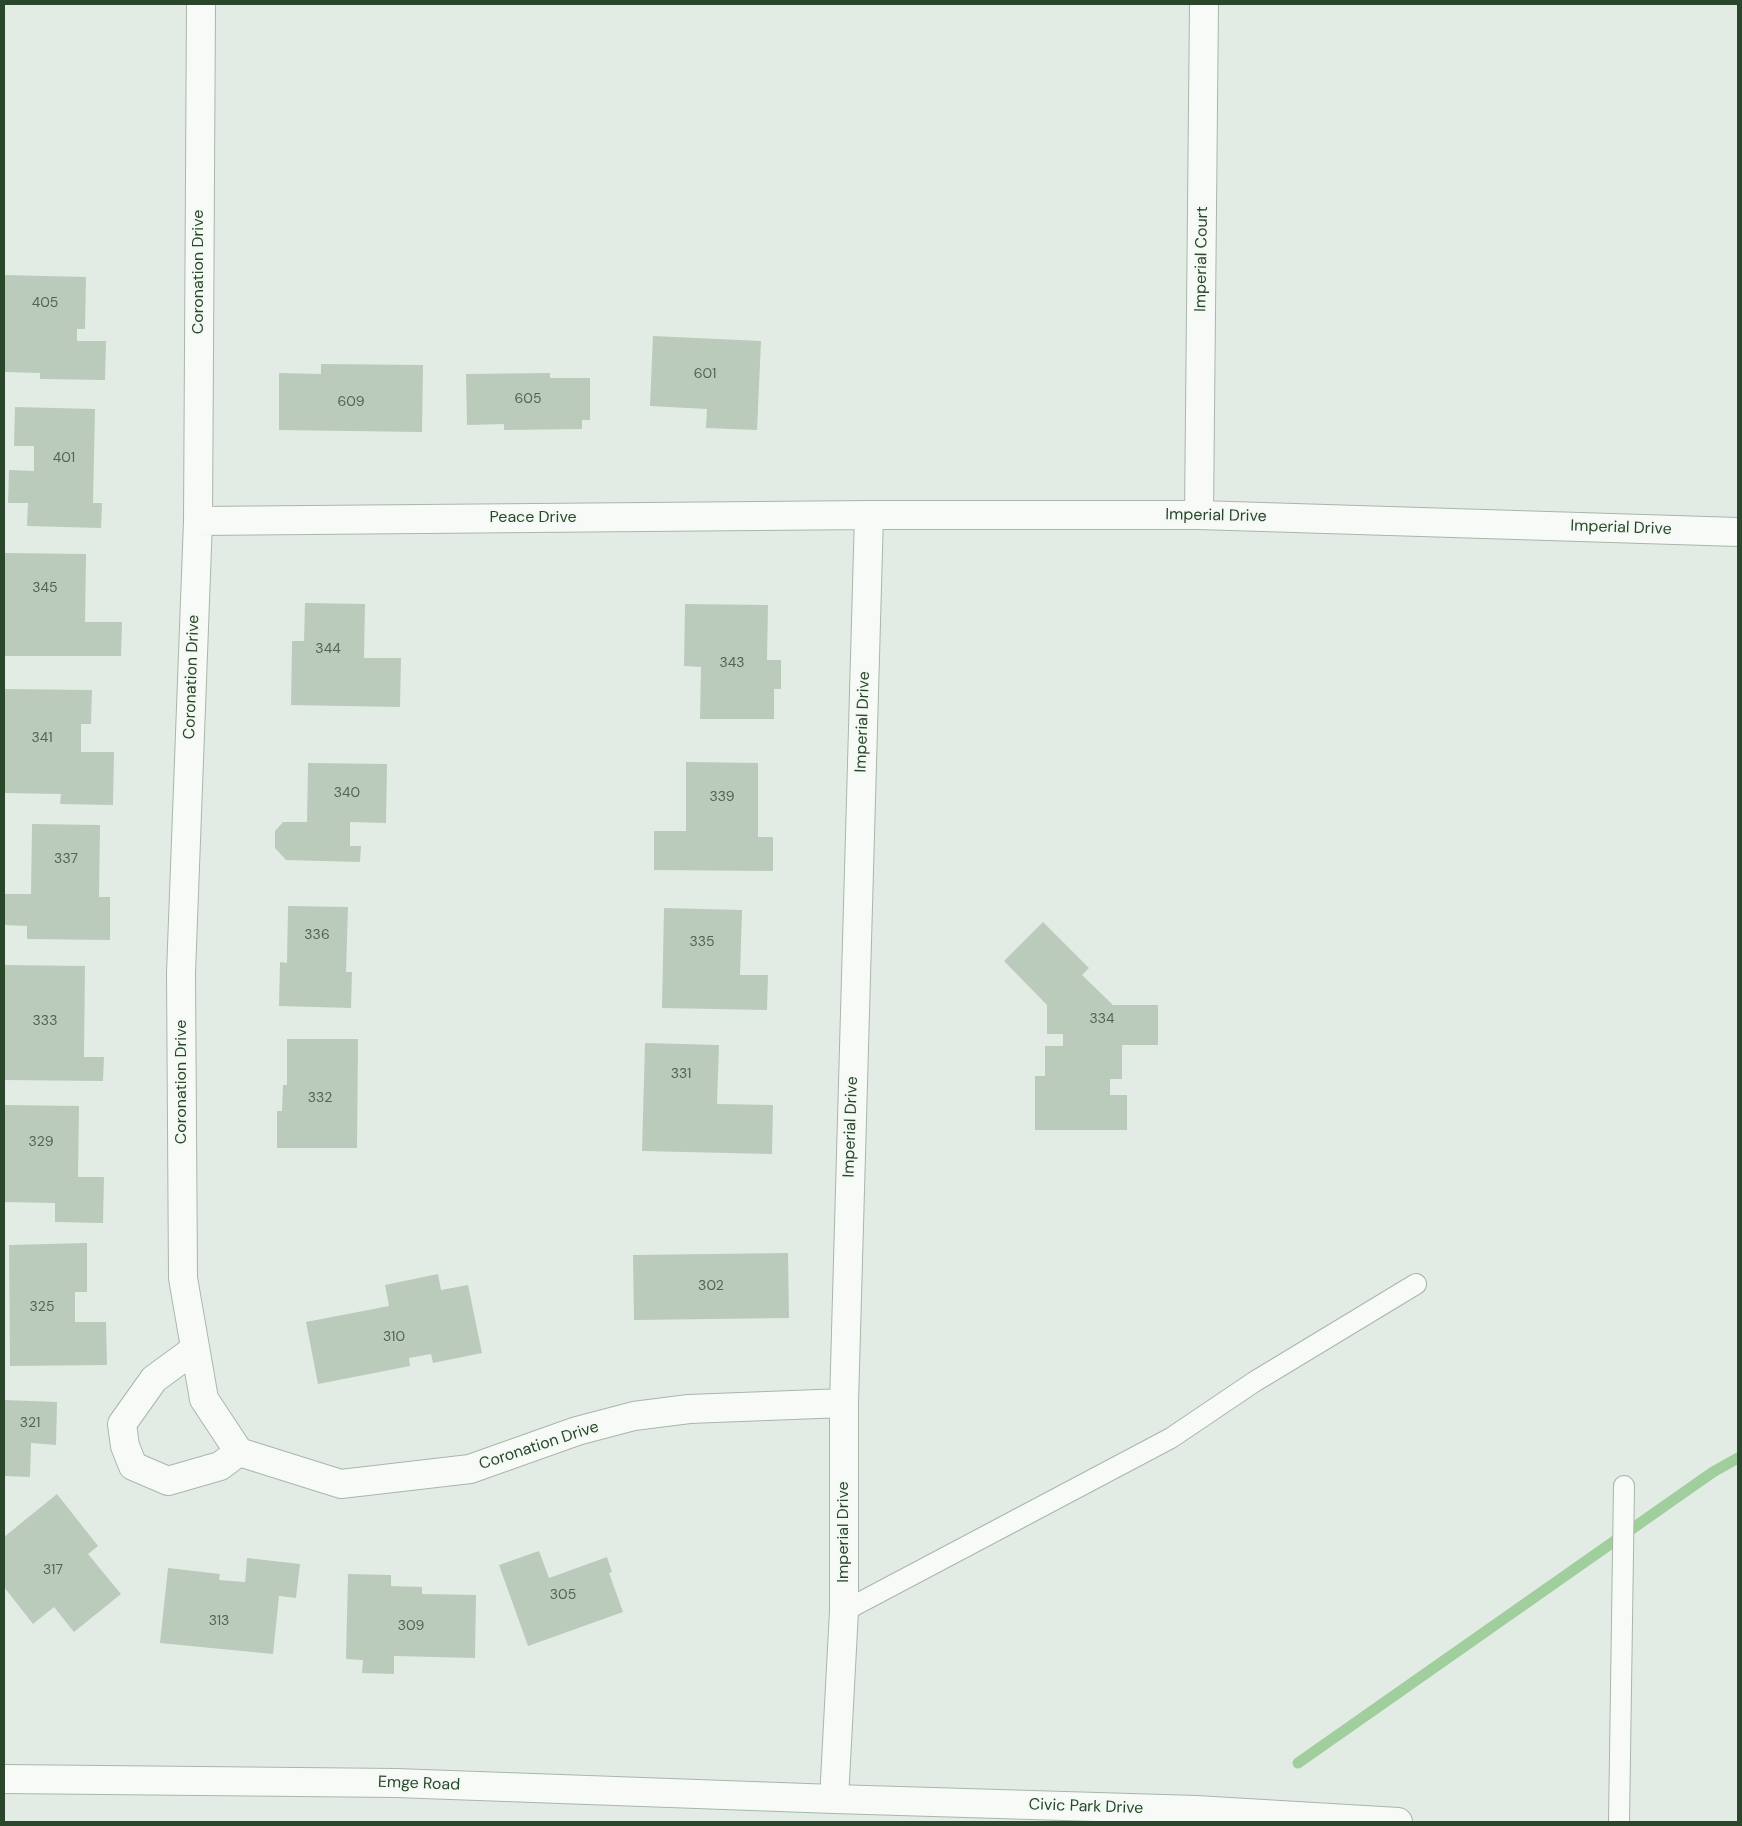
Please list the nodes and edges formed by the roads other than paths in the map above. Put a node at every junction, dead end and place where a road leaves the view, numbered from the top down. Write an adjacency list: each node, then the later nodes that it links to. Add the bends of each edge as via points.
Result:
1 (201, 4): 5 (street, Coronation Drive)
2 (1204, 4): 4 (street, Imperial Court)
3 (869, 515): 4 (street, Imperial Drive); 5 (street, Peace Drive); 9 (street, Imperial Drive)
4 (1199, 515): 6 (street, Imperial Drive)
5 (198, 521): 8 (street, Coronation Drive, via 181,973 183,1278)
6 (1738, 532)
7 (1416, 1284): 12 (lane, via 1254,1382 1171,1438)
8 (195, 1349): 10 (street, Coronation Drive, via 204,1399); 10 (street, via 154,1379 122,1424 125,1446 133,1466 168,1481 220,1466)
9 (844, 1403): 10 (street, Coronation Drive, via 689,1409 634,1416 577,1431 470,1469 341,1484); 12 (street, Imperial Drive)
10 (239, 1452)
11 (1624, 1486): 16 (lane)
12 (844, 1611): 14 (street, Imperial Drive)
13 (4, 1779): 14 (street, Emge Road, via 396,1783)
14 (834, 1799): 15 (street, Civic Park Drive, via 1196,1810)
15 (1398, 1822)
16 (1619, 1822)

